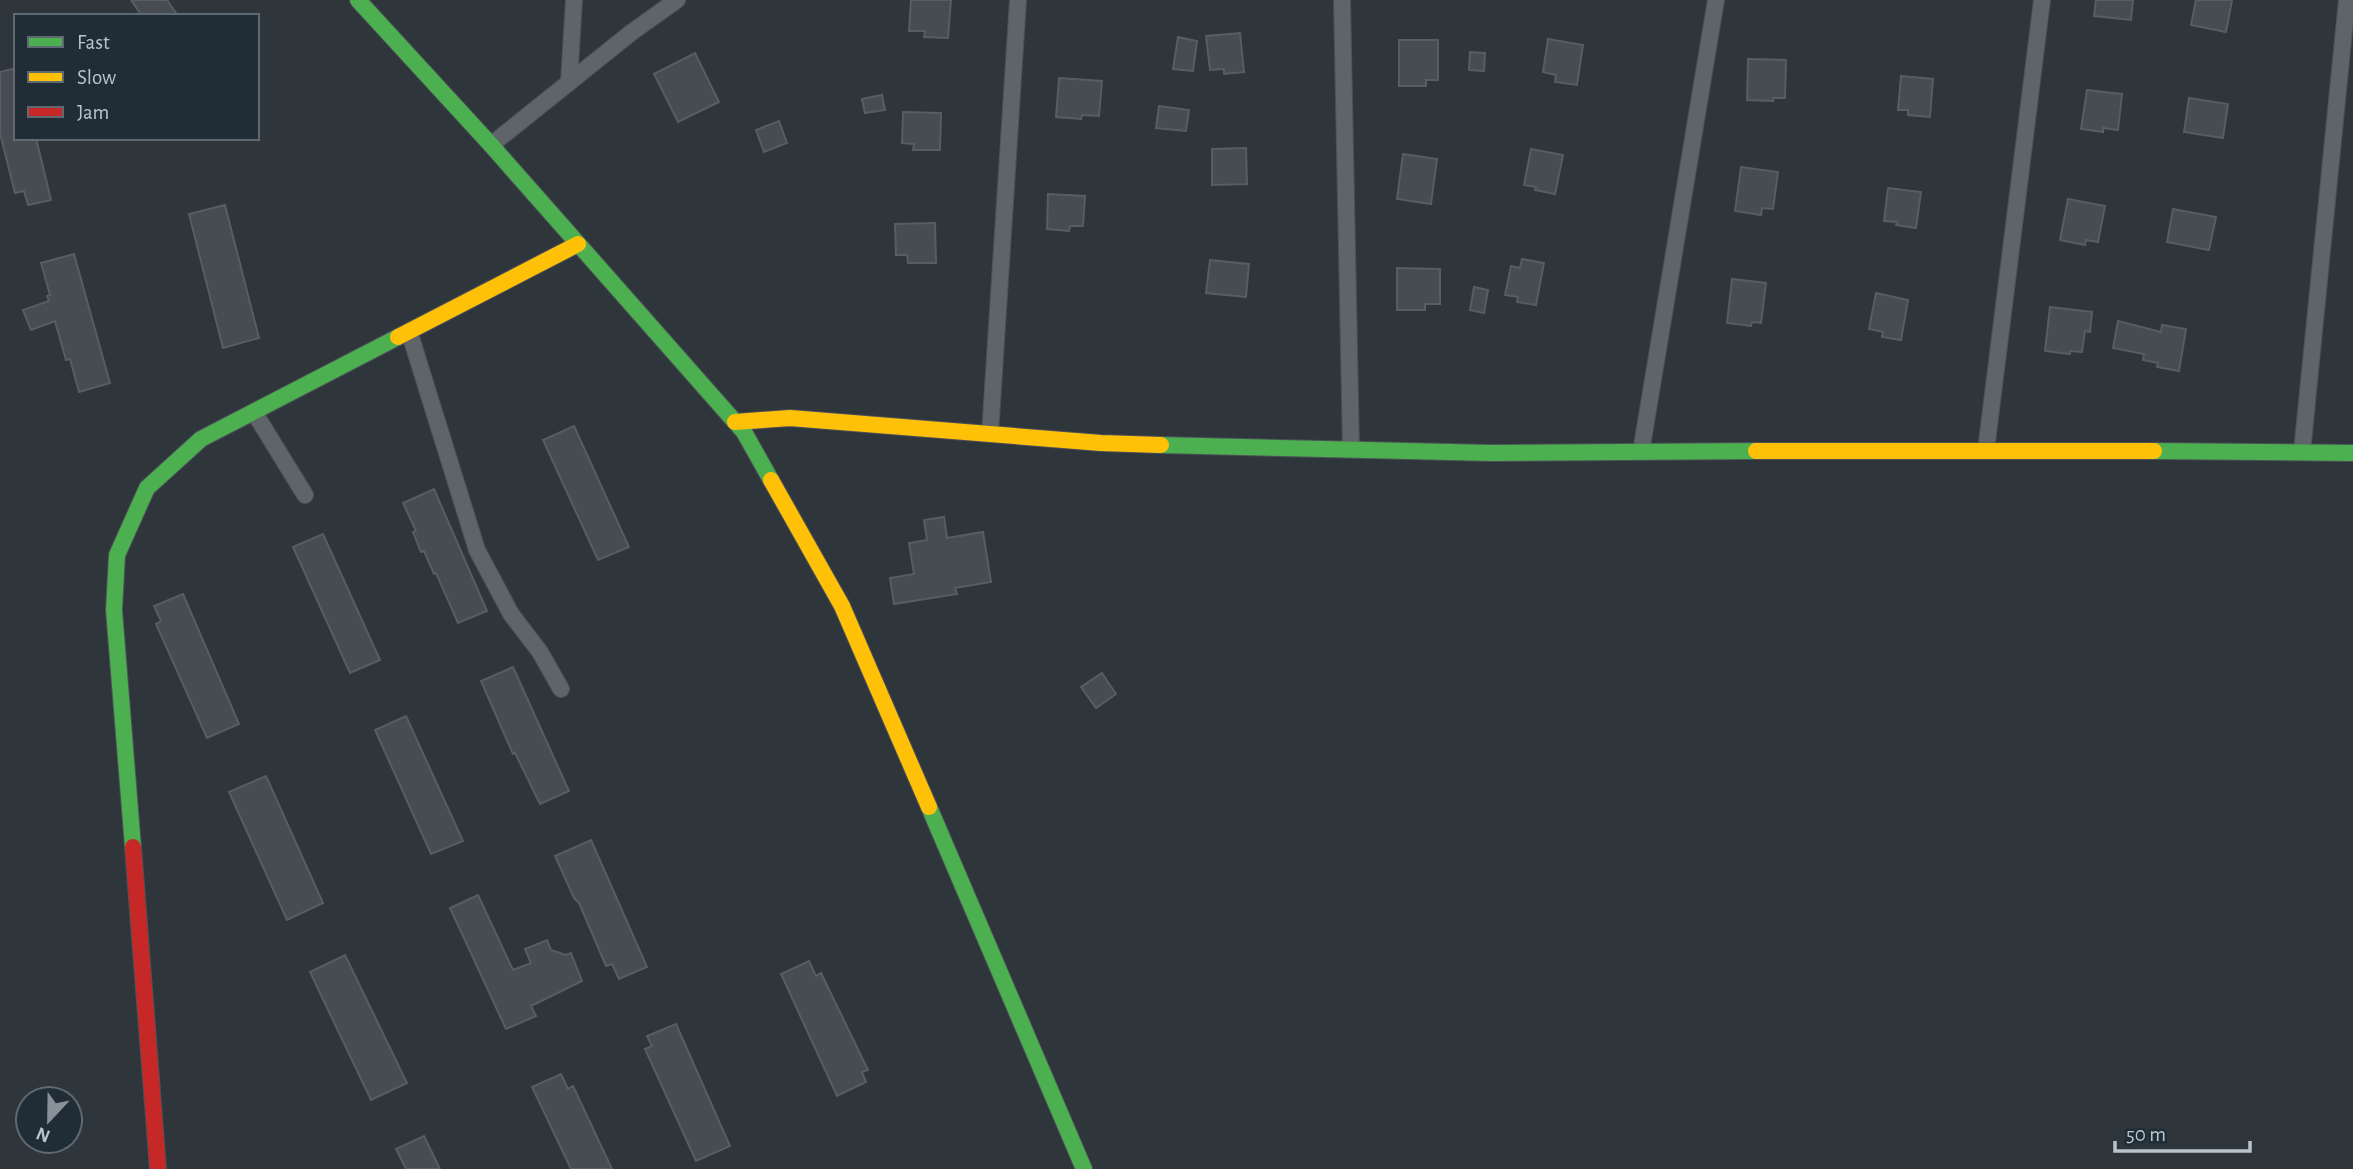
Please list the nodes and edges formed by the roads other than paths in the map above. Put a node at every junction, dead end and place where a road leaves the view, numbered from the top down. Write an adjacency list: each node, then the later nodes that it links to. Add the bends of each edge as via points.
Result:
1 (358, 0): 10 (street)
2 (574, 0): 9 (street)
3 (677, 0): 9 (street)
4 (1018, 0): 15 (street)
5 (1342, 0): 16 (street)
6 (1716, 0): 18 (street)
7 (2042, 0): 17 (street)
8 (2347, 0): 19 (street)
9 (569, 82): 10 (street)
10 (491, 145): 11 (street)
11 (578, 244): 12 (street); 14 (street)
12 (410, 331): 13 (street); 22 (street, via 477,550 510,614)
13 (254, 412): 21 (street); 23 (street, via 201,439 146,488 117,555 114,610)
14 (735, 422): 15 (street, via 790,418); 24 (street, via 842,606)
15 (990, 435): 16 (street, via 1101,443)
16 (1351, 449): 18 (street)
17 (1986, 450): 18 (street); 19 (street)
18 (1641, 452)
19 (2302, 452): 20 (street)
20 (2353, 453)
21 (304, 495)
22 (561, 689)
23 (158, 1169)
24 (1084, 1169)

